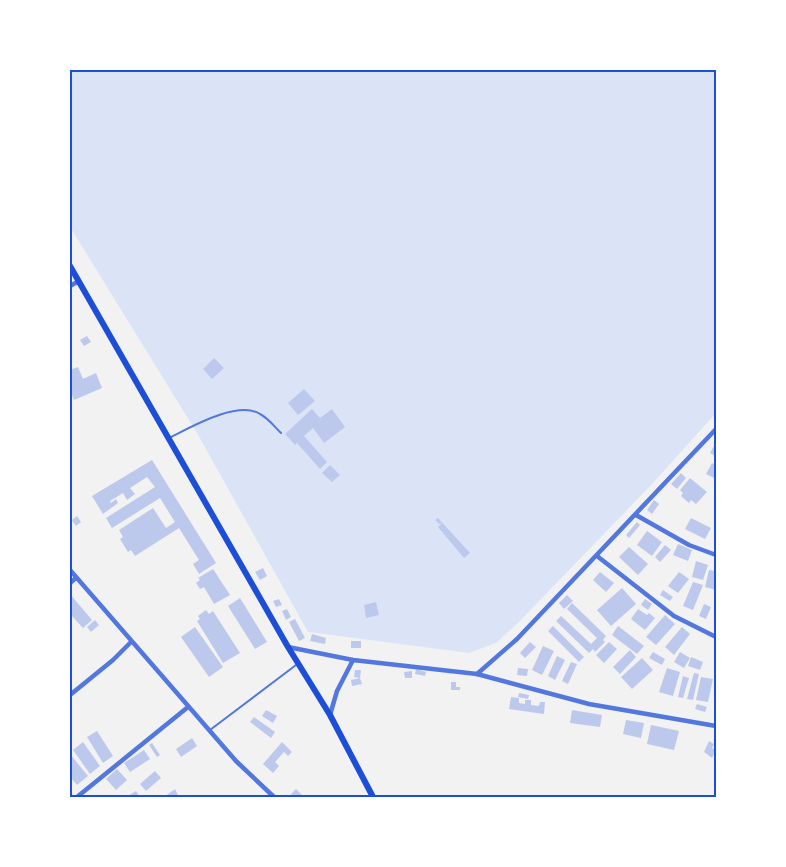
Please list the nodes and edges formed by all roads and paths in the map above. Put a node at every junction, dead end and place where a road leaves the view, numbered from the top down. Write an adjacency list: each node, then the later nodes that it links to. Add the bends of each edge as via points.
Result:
1 (70, 266): 2 (main road)
2 (79, 281): 3 (street); 6 (main road)
3 (70, 286)
4 (716, 429): 7 (street)
5 (281, 432): 6 (lane, via 260,414 248,410 216,416)
6 (169, 438): 15 (main road)
7 (636, 515): 8 (street); 9 (street)
8 (716, 555)
9 (597, 556): 13 (street, via 674,616); 18 (street, via 517,639)
10 (70, 570): 11 (street)
11 (76, 578): 12 (street); 14 (street)
12 (70, 584)
13 (716, 638)
14 (130, 642): 19 (street); 20 (street)
15 (288, 646): 16 (street); 17 (main road)
16 (353, 660): 18 (street); 21 (street, via 336,691)
17 (298, 664): 21 (main road); 23 (lane)
18 (477, 674): 22 (street, via 589,704)
19 (70, 695)
20 (188, 707): 23 (street); 24 (street)
21 (330, 715): 26 (main road)
22 (716, 726)
23 (210, 731): 25 (street)
24 (77, 797)
25 (274, 797)
26 (373, 797)

